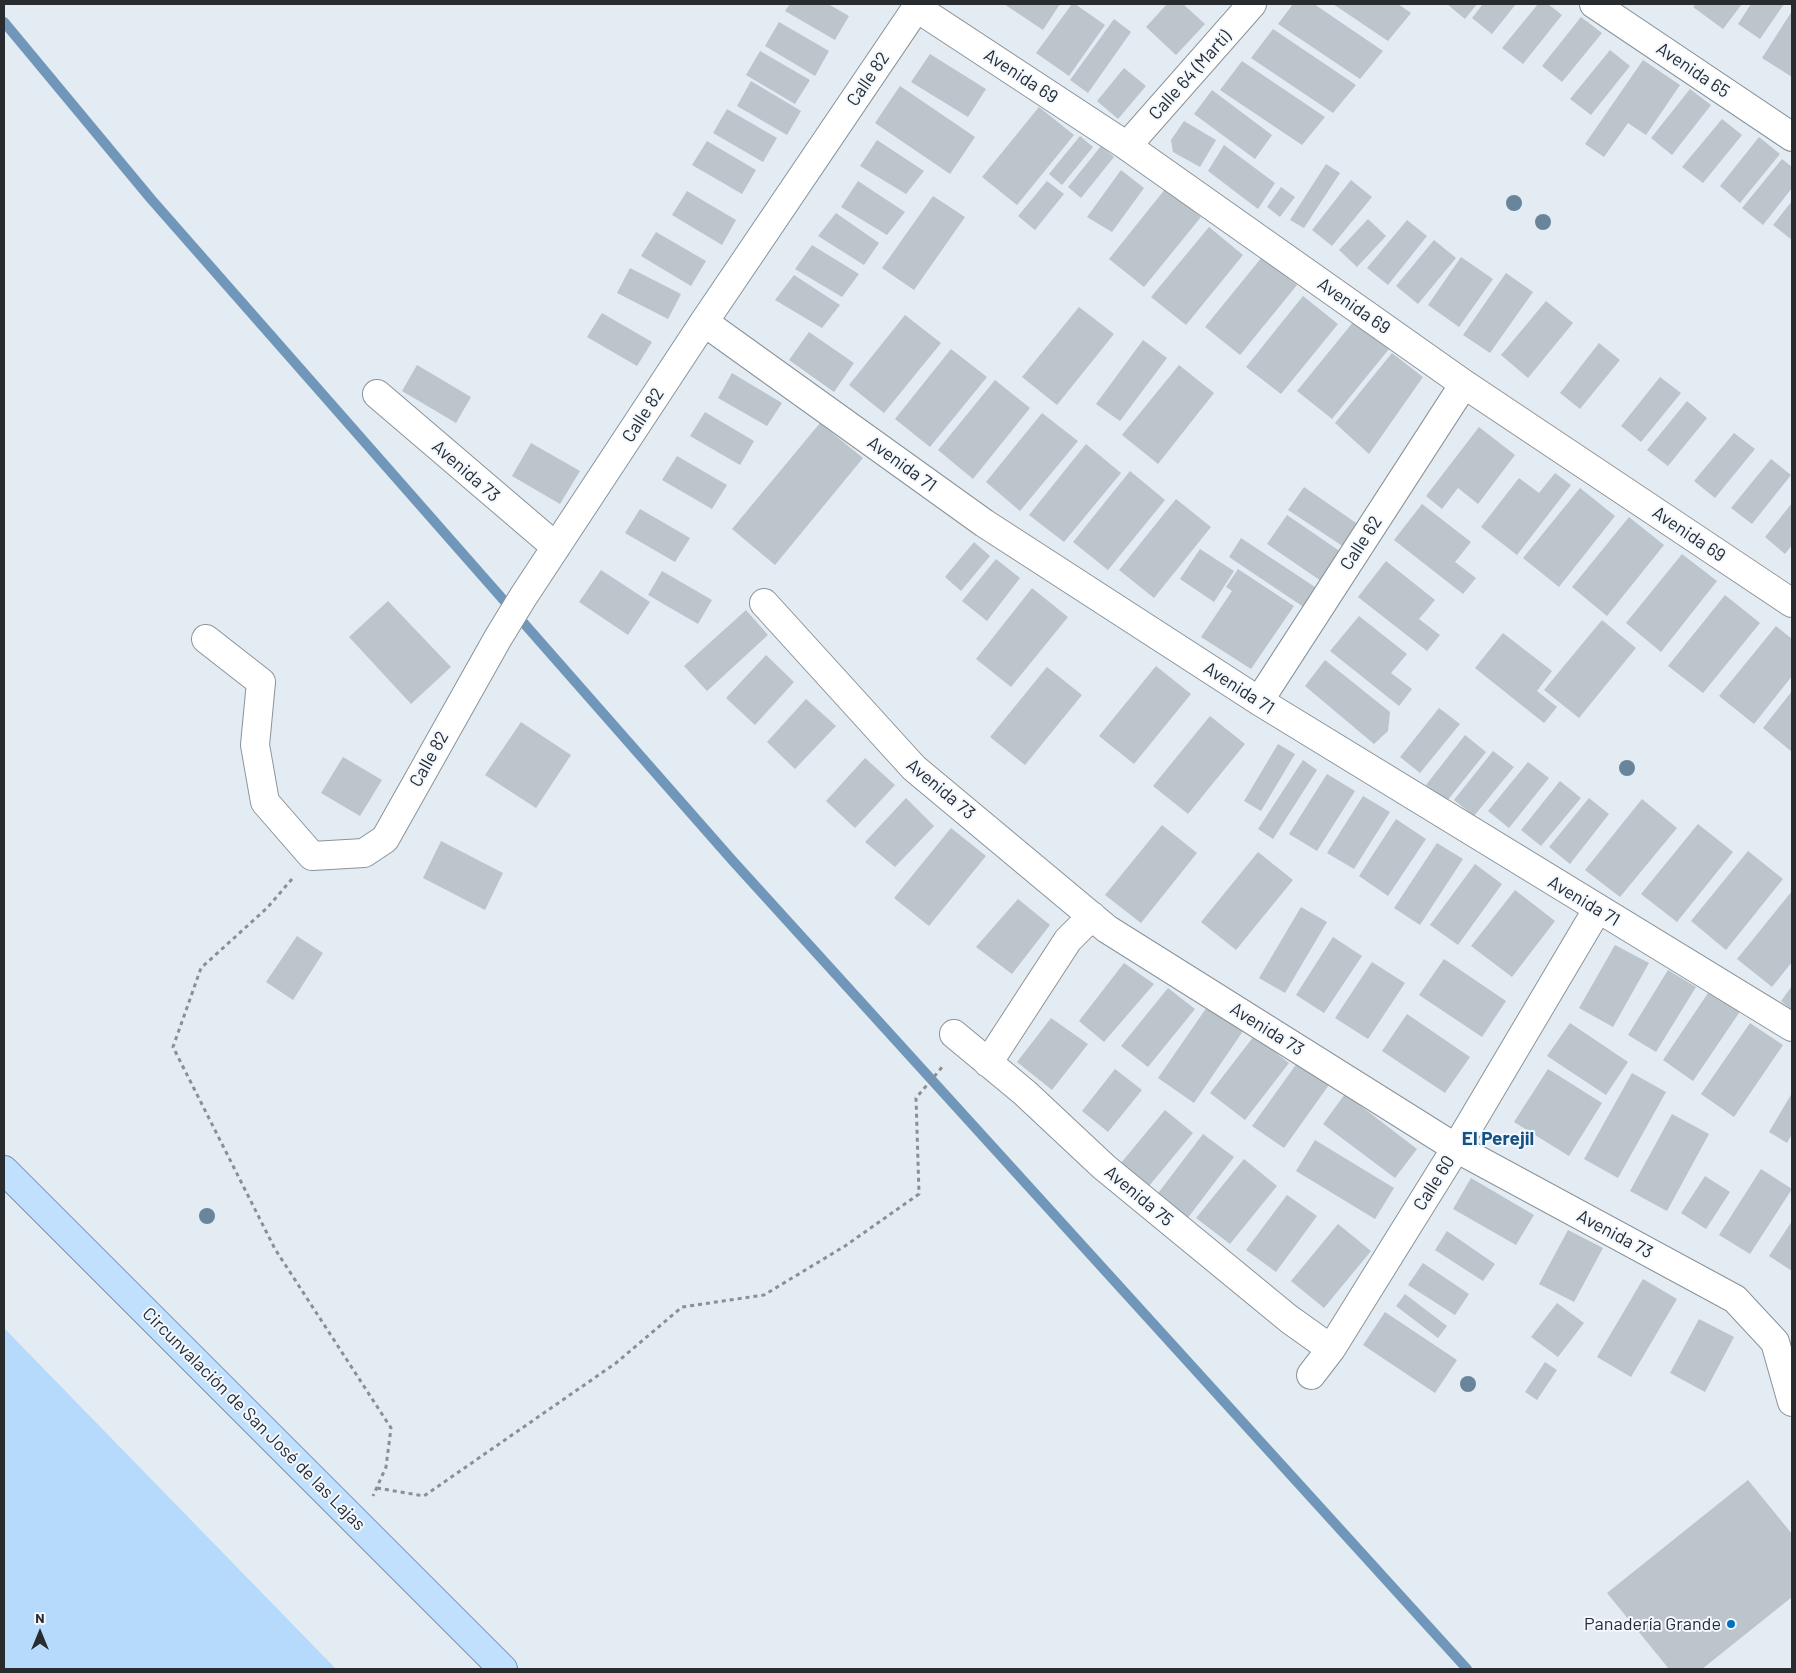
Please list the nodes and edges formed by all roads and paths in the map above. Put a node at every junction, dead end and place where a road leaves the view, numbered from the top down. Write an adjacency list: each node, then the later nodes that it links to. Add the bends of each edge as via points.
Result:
1 (1252, 4): 5 (street, Calle 64 (Martí))
2 (1594, 4): 4 (street, Avenida 65)
3 (918, 6): 5 (street, Avenida 69); 6 (street, Calle 82)
4 (1792, 137)
5 (1127, 146): 7 (street, Avenida 69)
6 (704, 322): 9 (street, Calle 82); 13 (street, Avenida 71, via 984,523)
7 (1464, 384): 11 (street, Avenida 69); 13 (street, Calle 62)
8 (377, 394): 9 (street, Avenida 73)
9 (556, 547): 14 (street, Calle 82, via 498,638 385,839 364,853)
10 (764, 603): 16 (street, Avenida 73, via 914,768)
11 (1792, 603)
12 (206, 639): 14 (street, via 261,682 254,745 265,802)
13 (1259, 701): 15 (street, Avenida 71)
14 (312, 856): 25 (path, via 267,908 201,968 173,1047 275,1249 391,1428 386,1467)
15 (1597, 910): 17 (street, Avenida 71); 20 (street, Calle 60)
16 (1092, 916): 19 (street, via 1068,940); 20 (street, Avenida 73)
17 (1792, 1027)
18 (954, 1034): 19 (street, Avenida 75)
19 (988, 1063): 22 (street, Avenida 75, via 1104,1167 1289,1319); 25 (path, via 949,1059 916,1098 919,1194 852,1241 764,1295 682,1307 616,1363 424,1496)
20 (1456, 1148): 22 (street, Calle 60); 24 (street, Avenida 73, via 1734,1298 1775,1342)
21 (4, 1170): 26 (main road, Circunvalación de San José de las Lajas)
22 (1331, 1349): 23 (street, Calle 60)
23 (1311, 1374)
24 (1792, 1402)
25 (377, 1488): 26 (path)
26 (361, 1526): 27 (main road, Circunvalación de San José de las Lajas)
27 (503, 1669)

